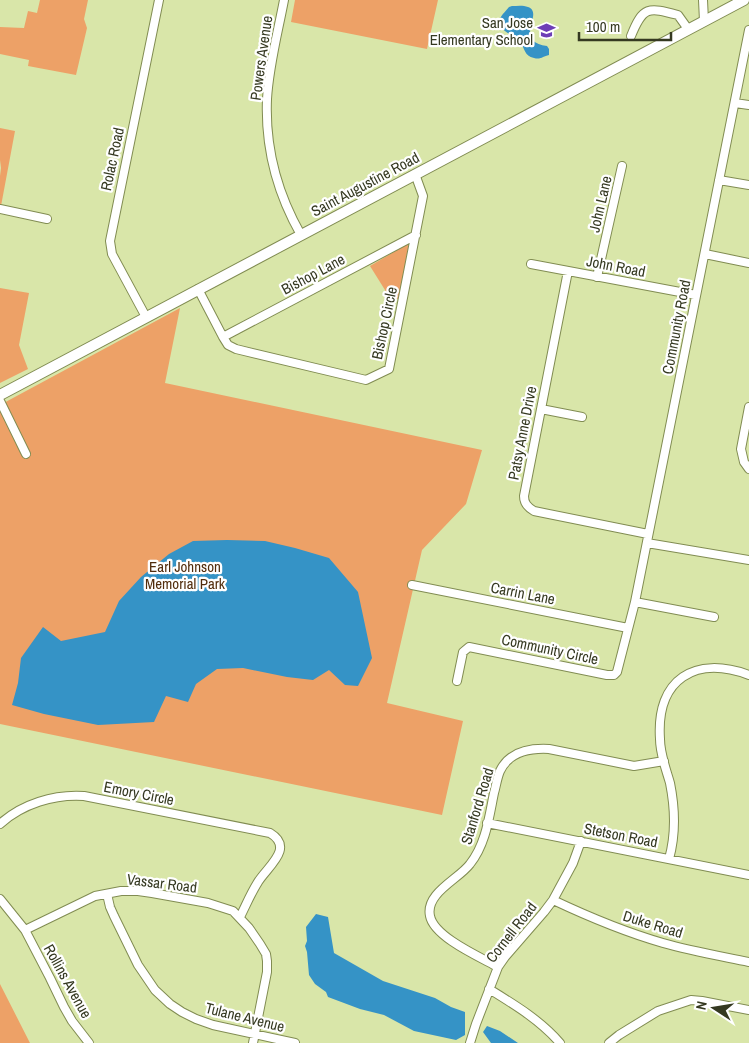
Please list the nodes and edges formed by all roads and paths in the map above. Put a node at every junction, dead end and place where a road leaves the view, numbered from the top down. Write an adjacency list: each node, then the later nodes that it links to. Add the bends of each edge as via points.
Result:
1 (159, 0): 26 (street, Rolac Road, via 110,241 112,254)
2 (284, 0): 17 (street, Powers Avenue, via 269,78 268,135 281,193)
3 (703, 0): 5 (street)
4 (744, 0): 5 (main road, Saint Augustine Road)
5 (704, 21): 6 (main road, Saint Augustine Road)
6 (688, 29): 8 (street, via 678,14 647,11 641,15); 12 (main road, Saint Augustine Road)
7 (749, 30): 9 (street, Community Road)
8 (631, 36)
9 (735, 104): 10 (street); 13 (street, Community Road)
10 (749, 105)
11 (622, 166): 23 (street, John Lane)
12 (415, 174): 17 (main road, Saint Augustine Road); 18 (street, Bishop Circle, via 423,196)
13 (720, 180): 14 (street); 19 (street, Community Road)
14 (749, 185)
15 (0, 209): 16 (street)
16 (47, 219)
17 (300, 235): 24 (main road, Saint Augustine Road)
18 (416, 235): 27 (street, Bishop Lane); 27 (street, Bishop Circle, via 389,369 366,380 236,349)
19 (705, 254): 21 (street); 25 (street, Community Road)
20 (531, 264): 22 (street, John Road)
21 (749, 264)
22 (568, 271): 23 (street, John Road); 31 (street, Patsy Anne Drive)
23 (598, 277): 25 (street, John Road)
24 (198, 289): 26 (main road, Saint Augustine Road); 27 (street, Bishop Circle)
25 (696, 295): 35 (street, Community Road)
26 (146, 317): 28 (main road, Saint Augustine Road)
27 (222, 337)
28 (0, 395)
29 (0, 400): 33 (street)
30 (749, 407): 34 (street, via 741,448)
31 (541, 409): 32 (street); 35 (street, Patsy Anne Drive, via 524,496 528,508 553,516)
32 (582, 417)
33 (26, 454)
34 (746, 465)
35 (648, 534): 36 (street, Community Road)
36 (647, 543): 37 (street); 39 (street, Community Road)
37 (749, 560)
38 (412, 585): 41 (street, Carrin Lane)
39 (635, 602): 40 (street); 41 (street, Community Road)
40 (714, 617)
41 (628, 628): 43 (street, Community Circle, via 614,674 469,647 463,652)
42 (749, 675): 44 (street, via 718,667 693,671 677,682 665,701 661,717)
43 (458, 681)
44 (664, 761): 45 (street, Stanford Road, via 634,766 549,750 535,749 517,754 500,771); 48 (street, via 673,803 674,840)
45 (487, 823): 47 (street, Stetson Road); 56 (street, Stanford Road, via 474,859 436,895 430,916 445,937)
46 (0, 824): 53 (street, Emory Circle, via 18,811 49,798 75,795 270,833 280,847 278,858 259,880)
47 (581, 841): 48 (street, Stetson Road); 52 (street, Cornell Road)
48 (669, 859): 49 (street, Stetson Road)
49 (749, 875)
50 (107, 894): 53 (street, Vassar Road, via 121,891 161,894 217,905); 54 (street, Vassar Road, via 95,896); 59 (street, Tulane Avenue, via 138,965 164,998 196,1019)
51 (0, 899): 54 (street)
52 (553, 900): 55 (street, Duke Road, via 641,936); 56 (street, Cornell Road)
53 (240, 917): 59 (street, via 260,944 267,961 268,972)
54 (25, 930): 60 (street, Rollins Avenue, via 64,1007)
55 (749, 962)
56 (498, 967): 57 (street, Cornell Road)
57 (489, 989): 63 (street, Cornell Road); 64 (street, via 531,1016)
58 (749, 1010): 65 (street, via 690,1000 658,1010)
59 (255, 1034): 61 (street); 62 (street, Tulane Avenue)
60 (89, 1043)
61 (253, 1043)
62 (295, 1043)
63 (470, 1043)
64 (560, 1043)
65 (609, 1043)

